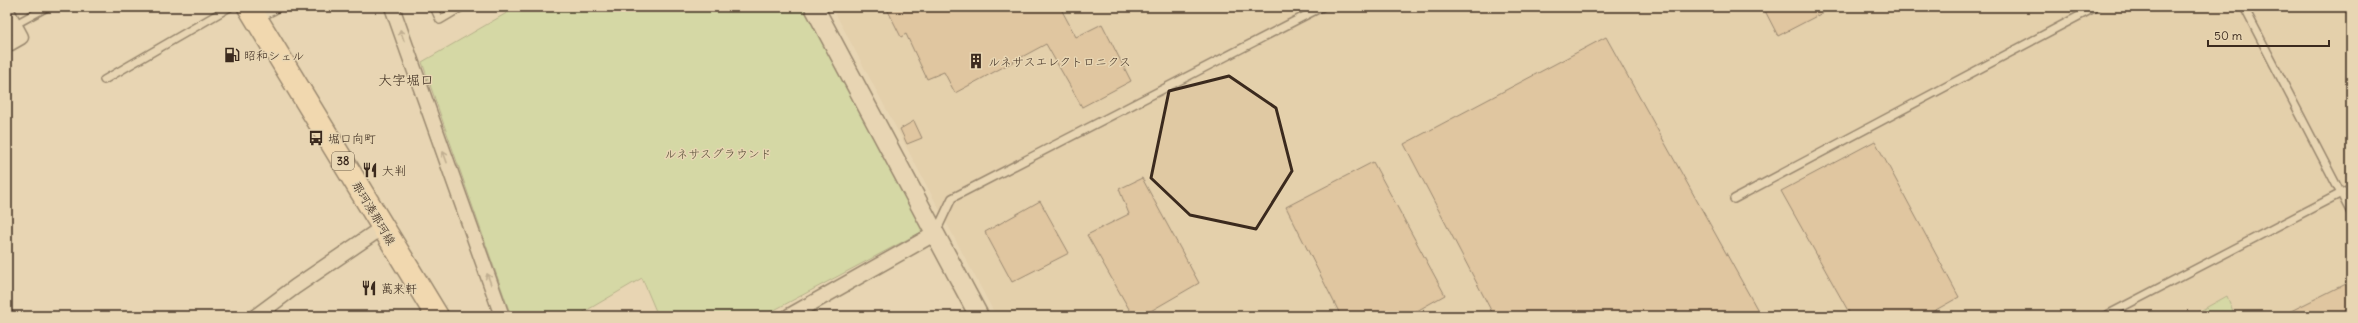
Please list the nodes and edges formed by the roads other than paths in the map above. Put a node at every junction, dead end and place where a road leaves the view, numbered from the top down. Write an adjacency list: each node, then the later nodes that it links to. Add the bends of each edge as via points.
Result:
1 (47, 7): 12 (lane)
2 (230, 7): 14 (lane)
3 (392, 7): 23 (street, one-way to 3)
4 (434, 7): 5 (lane, via 440,20)
5 (462, 7)
6 (814, 7): 20 (street)
7 (1322, 7): 20 (lane, via 952,198)
8 (2096, 7): 17 (lane)
9 (2244, 7): 16 (lane)
10 (259, 10): 19 (main road, 那珂湊那珂線 / 38)
11 (7, 11): 12 (street)
12 (14, 25): 13 (street, via 21,37)
13 (7, 45)
14 (104, 80)
15 (2351, 188): 16 (lane)
16 (2340, 194): 18 (lane); 26 (lane)
17 (1734, 199)
18 (2351, 212)
19 (383, 228): 21 (street); 22 (main road, 那珂湊那珂線 / 38)
20 (936, 233): 24 (street); 25 (street)
21 (256, 316)
22 (437, 316)
23 (502, 316)
24 (789, 316)
25 (979, 316)
26 (2105, 316)

